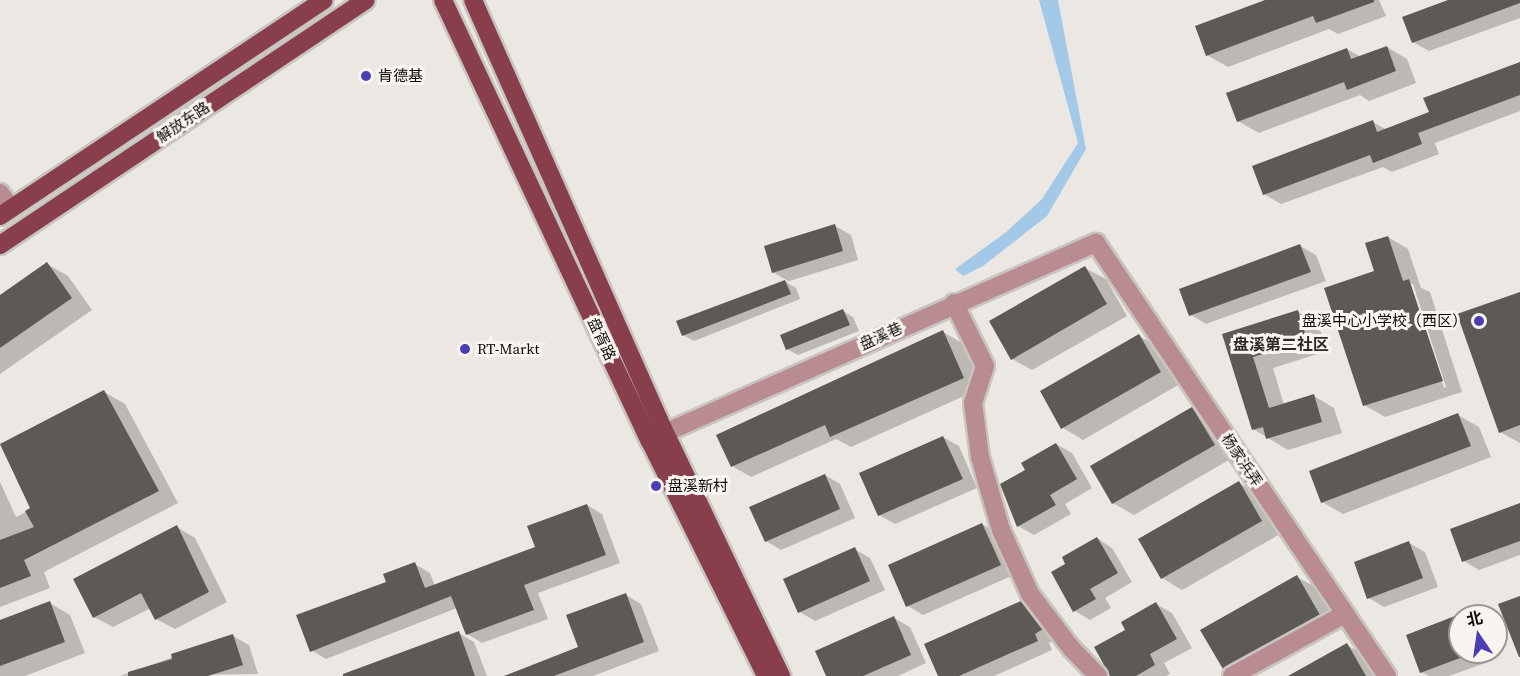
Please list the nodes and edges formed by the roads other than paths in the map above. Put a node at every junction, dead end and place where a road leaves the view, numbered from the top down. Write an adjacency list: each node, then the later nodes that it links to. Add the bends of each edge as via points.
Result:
1 (324, 0): 6 (main road, 解放东路)
2 (366, 0): 8 (main road, 解放东路)
3 (443, 0): 12 (main road, 盘胥路, via 650,441)
4 (474, 0): 10 (main road, 盘胥路)
5 (0, 193): 6 (street)
6 (5, 212)
7 (1096, 243): 9 (street, 盘溪巷); 11 (street, 杨家浜弄)
8 (0, 245)
9 (954, 303): 10 (street, 盘溪巷); 14 (street, via 985,366 973,403 980,457 1001,530 1030,594)
10 (667, 432): 13 (main road, 盘胥路)
11 (1346, 614): 15 (street); 16 (street, 杨家浜弄)
12 (766, 676)
13 (781, 676)
14 (1098, 676)
15 (1232, 676)
16 (1388, 676)

